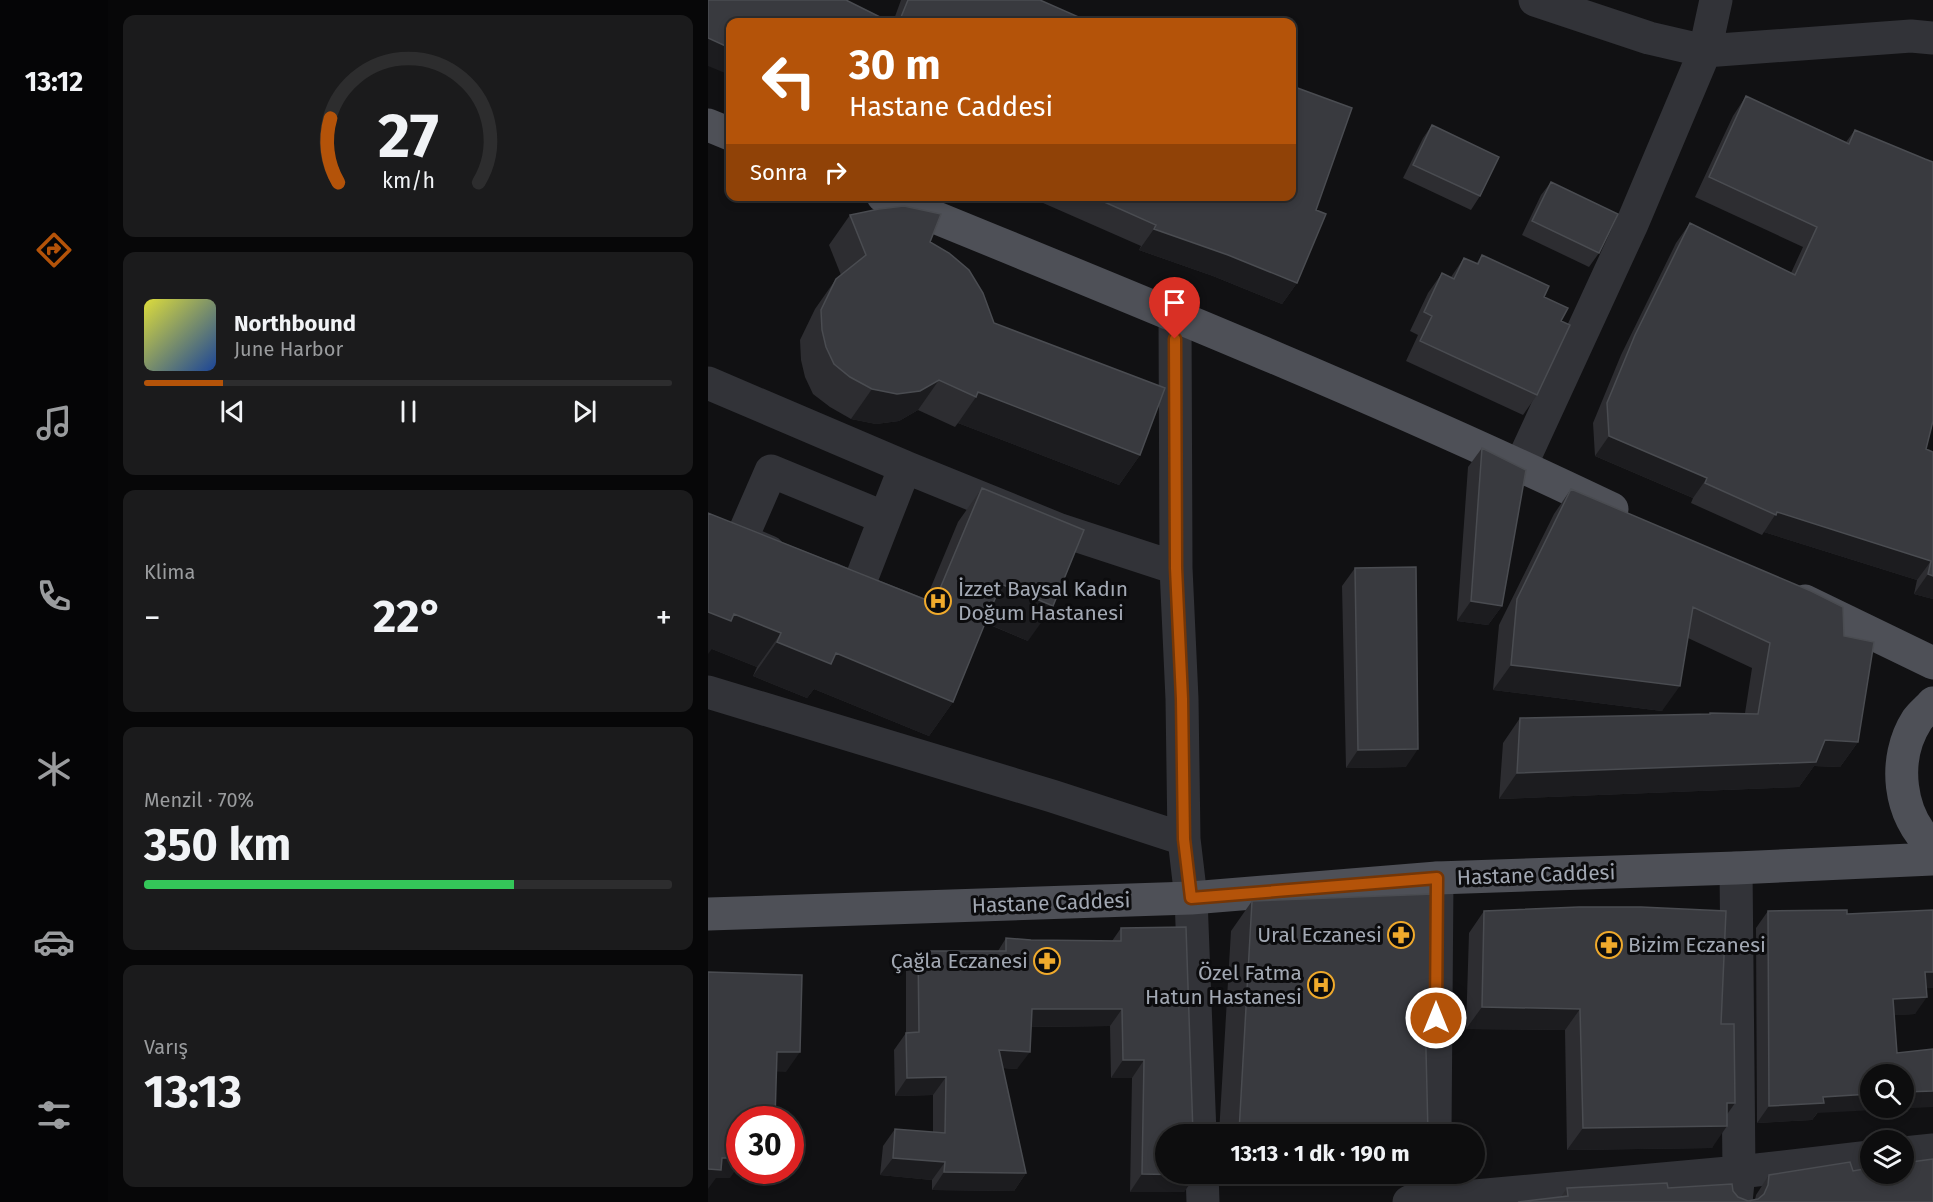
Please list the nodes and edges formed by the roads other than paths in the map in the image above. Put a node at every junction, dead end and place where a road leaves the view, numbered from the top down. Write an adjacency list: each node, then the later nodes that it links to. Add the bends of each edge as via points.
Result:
1 (1535, 0): 4 (street, via 1649,38)
2 (1716, 0): 4 (street)
3 (1933, 38): 4 (street, via 1911,36)
4 (1705, 51): 10 (street, via 1632,224)
5 (708, 125): 6 (main road)
6 (726, 132)
7 (895, 201): 8 (main road)
8 (1175, 316): 10 (main road); 14 (street)
9 (708, 383): 11 (street)
10 (1521, 465): 13 (main road)
11 (905, 467): 12 (street); 14 (street, via 1060,530)
12 (885, 518): 12 (street, via 857,590 730,535 771,471)
13 (1637, 521)
14 (1176, 568): 19 (street)
15 (1774, 587): 16 (main road)
16 (1933, 663)
17 (708, 692): 19 (street)
18 (1933, 703): 20 (main road, via 1917,720 1905,745 1901,772 1911,821)
19 (1184, 839): 24 (street)
20 (1933, 847)
21 (1933, 859): 22 (main road, Hastane Caddesi)
22 (1736, 868): 23 (main road, Hastane Caddesi); 32 (street)
23 (1437, 878): 24 (main road, Hastane Caddesi); 27 (street)
24 (1191, 898): 25 (main road, Hastane Caddesi); 26 (street)
25 (708, 914)
26 (1200, 1124)
27 (1435, 1124)
28 (1933, 1150): 29 (street)
29 (1914, 1152)
30 (1860, 1159): 32 (street)
31 (1202, 1184): 34 (street)
32 (1738, 1187): 33 (street)
33 (1428, 1194)
34 (1203, 1202)

